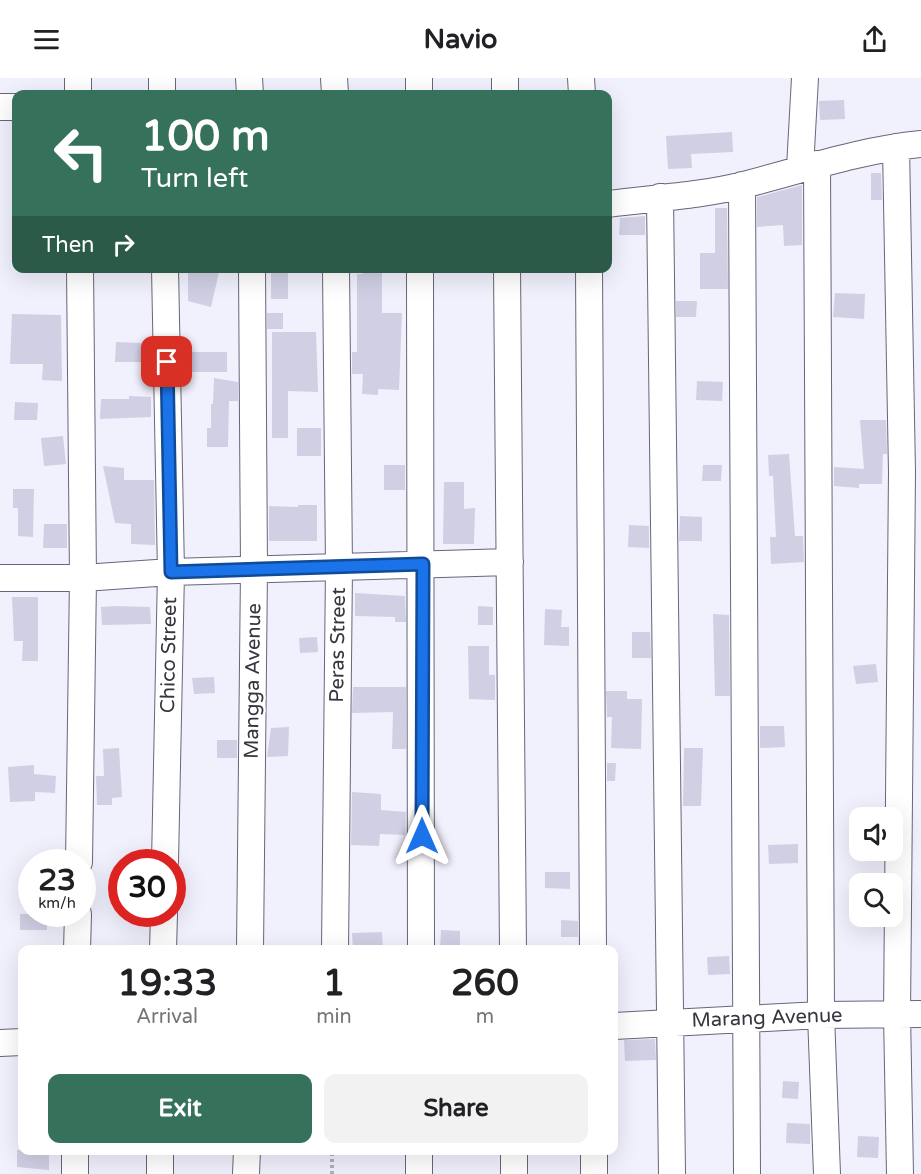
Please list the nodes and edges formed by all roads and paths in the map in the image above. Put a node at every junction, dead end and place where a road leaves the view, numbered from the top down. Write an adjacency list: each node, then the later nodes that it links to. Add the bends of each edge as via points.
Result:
1 (805, 78): 4 (street)
2 (921, 144): 3 (street)
3 (896, 147): 4 (street); 33 (street)
4 (809, 166): 5 (street); 34 (street)
5 (742, 185): 6 (street); 35 (street)
6 (660, 197): 7 (street); 36 (street)
7 (612, 203)
8 (80, 273): 21 (street)
9 (165, 273): 19 (street, Chico Street)
10 (252, 273): 18 (street, Mangga Avenue)
11 (336, 273): 17 (street, Peras Street)
12 (420, 273): 16 (street)
13 (507, 273): 15 (street)
14 (589, 273): 32 (street)
15 (510, 562): 16 (street); 31 (street)
16 (423, 564): 17 (street); 30 (street)
17 (339, 567): 18 (street); 29 (street, Peras Street)
18 (254, 569): 19 (street); 28 (street, Mangga Avenue)
19 (171, 572): 21 (street); 23 (street, Chico Street)
20 (0, 578): 21 (street)
21 (83, 578): 22 (street)
22 (79, 849)
23 (165, 849)
24 (78, 927): 26 (street)
25 (164, 927): 27 (street)
26 (77, 945)
27 (163, 945)
28 (250, 945)
29 (335, 945)
30 (421, 945)
31 (513, 945)
32 (592, 945)
33 (909, 1014): 34 (street, Marang Avenue); 57 (street)
34 (821, 1015): 35 (street, Marang Avenue); 56 (street)
35 (746, 1019): 36 (street, Marang Avenue); 55 (street)
36 (669, 1023): 37 (street, Marang Avenue); 54 (street)
37 (618, 1026)
38 (18, 1042): 39 (street)
39 (0, 1043)
40 (75, 1155): 47 (street)
41 (160, 1155): 48 (street)
42 (247, 1155): 49 (street)
43 (332, 1155): 50 (path)
44 (419, 1155): 51 (street)
45 (514, 1155): 52 (street)
46 (594, 1155): 53 (street)
47 (75, 1174)
48 (160, 1174)
49 (246, 1174)
50 (332, 1174)
51 (419, 1174)
52 (514, 1174)
53 (594, 1174)
54 (672, 1174)
55 (747, 1174)
56 (827, 1174)
57 (900, 1174)

